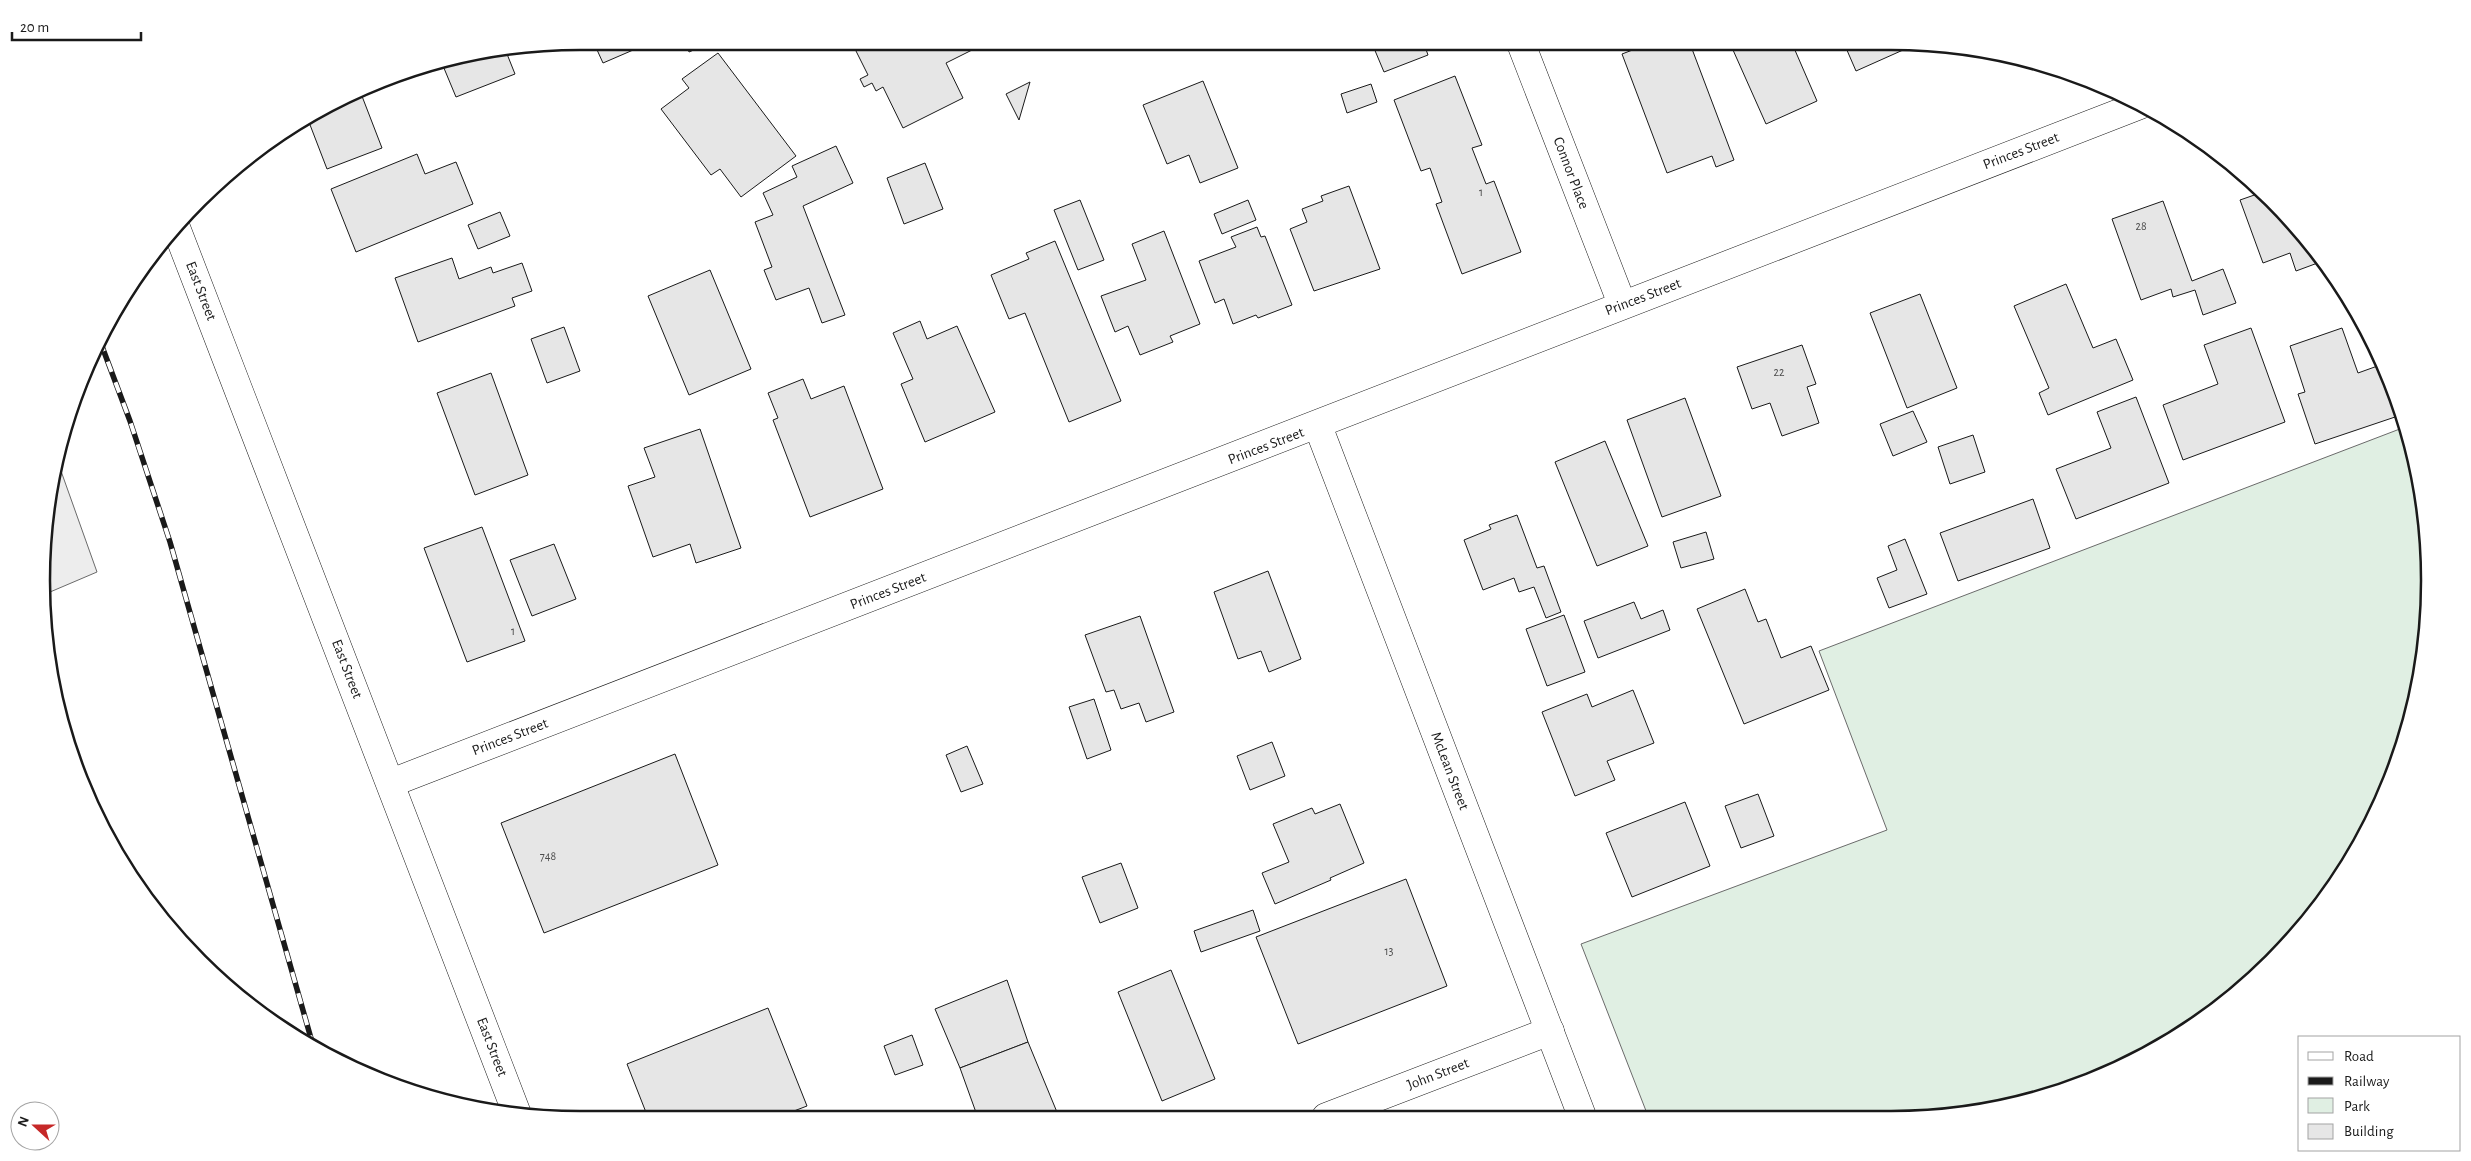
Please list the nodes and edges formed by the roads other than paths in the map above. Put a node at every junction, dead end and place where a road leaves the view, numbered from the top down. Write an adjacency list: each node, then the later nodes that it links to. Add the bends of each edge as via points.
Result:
1 (1523, 50): 4 (street, Connor Place)
2 (2131, 108): 4 (street, Princes Street)
3 (179, 235): 6 (street, East Street)
4 (1622, 304): 5 (street, Princes Street)
5 (1318, 426): 6 (street, Princes Street); 7 (street, McLean Street)
6 (391, 783): 8 (street, East Street)
7 (1550, 1031): 9 (street, John Street); 10 (street, McLean Street)
8 (514, 1106)
9 (1342, 1111)
10 (1580, 1111)

